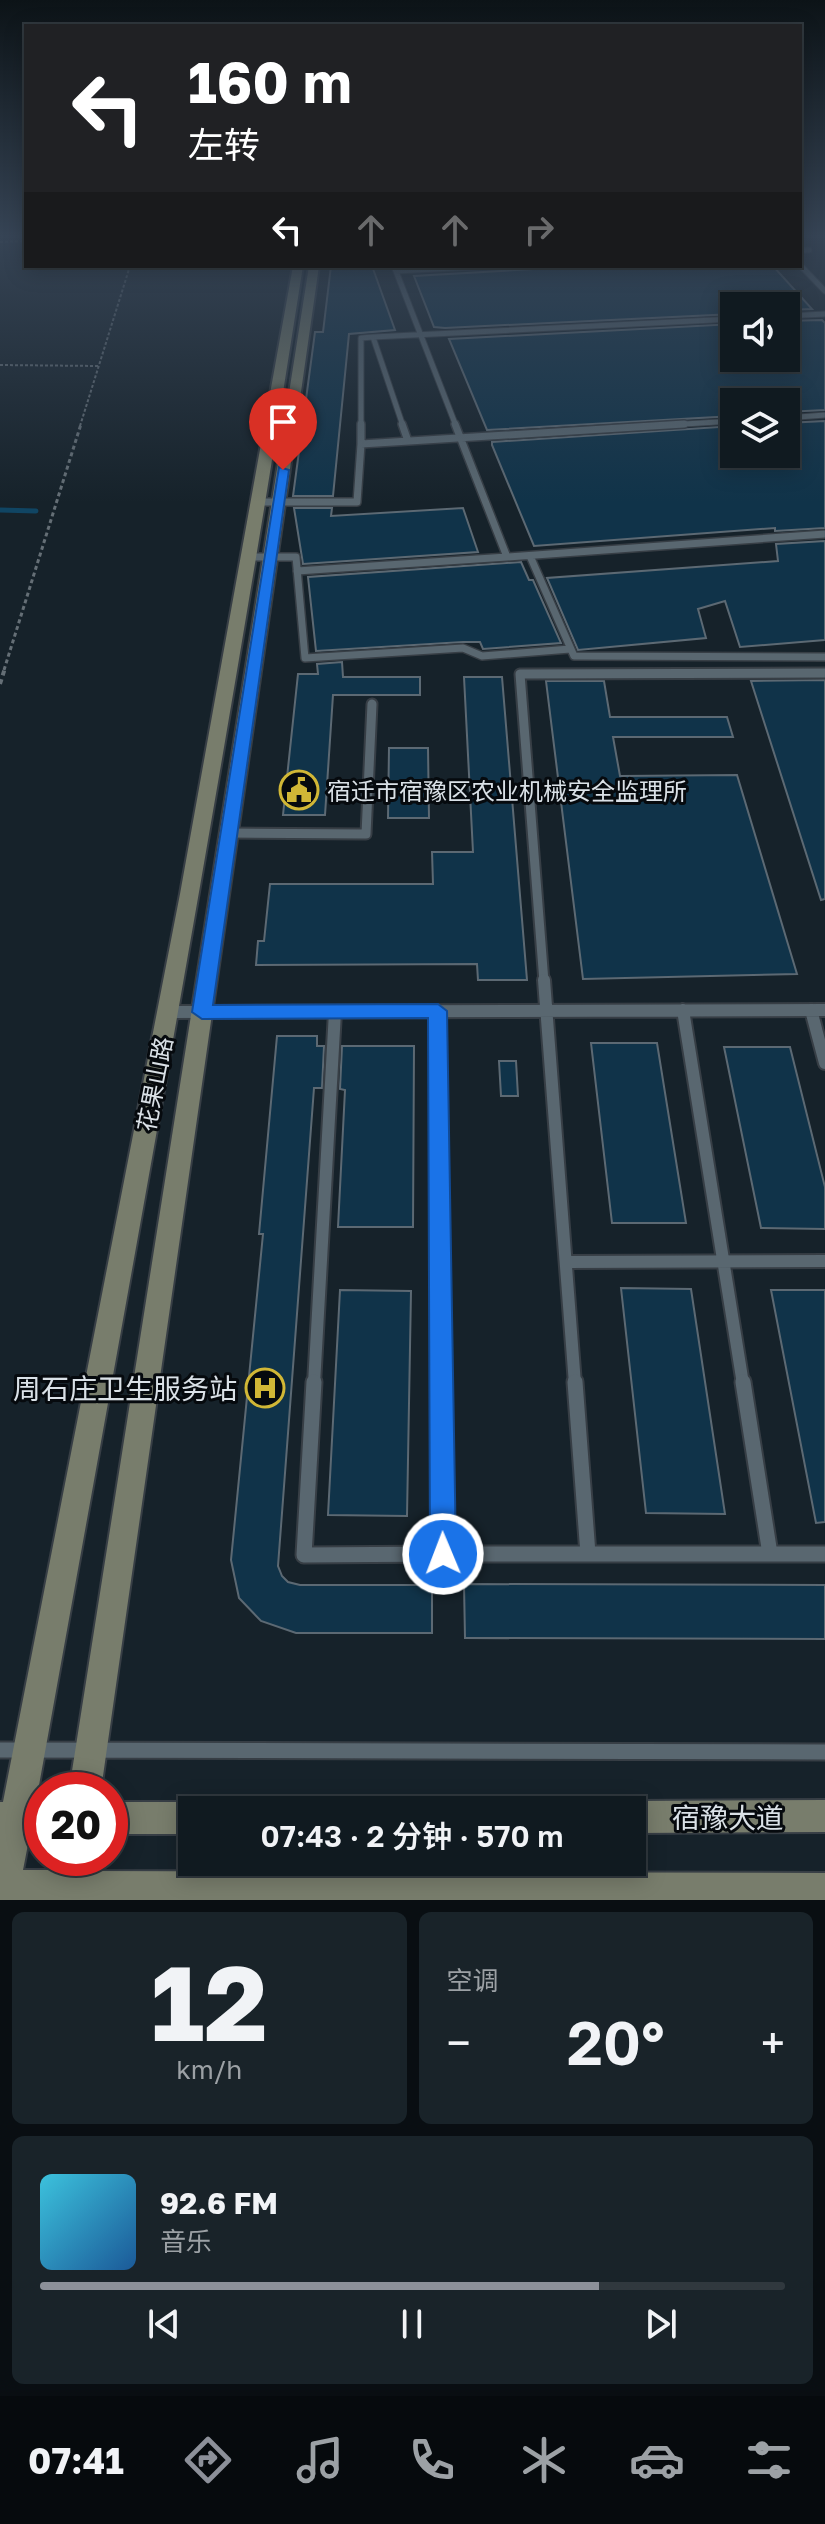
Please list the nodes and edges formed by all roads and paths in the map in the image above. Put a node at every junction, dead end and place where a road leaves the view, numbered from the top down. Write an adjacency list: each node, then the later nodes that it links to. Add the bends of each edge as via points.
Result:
1 (111, 325): 9 (path)
2 (291, 325): 16 (street, 花果山路)
3 (303, 325): 16 (street, 花果山路)
4 (417, 325): 6 (lane)
5 (623, 325): 6 (lane)
6 (421, 335): 7 (lane); 13 (lane)
7 (373, 337): 14 (lane); 15 (lane, via 361,338)
8 (0, 365): 9 (path)
9 (98, 366): 25 (path)
10 (825, 415): 11 (lane)
11 (800, 417)
12 (720, 422): 13 (lane)
13 (461, 438): 14 (lane); 20 (lane)
14 (408, 441): 15 (lane)
15 (361, 444): 16 (lane, via 357,502)
16 (269, 502): 19 (street, 花果山路)
17 (825, 534): 18 (lane)
18 (530, 556): 20 (lane); 22 (lane)
19 (260, 557): 21 (lane, via 296,557); 27 (street, 花果山路); 33 (street, 花果山路)
20 (507, 557): 21 (lane)
21 (297, 571): 22 (lane, via 305,658 463,648 482,656)
22 (570, 649): 23 (lane, via 574,656)
23 (825, 657)
24 (825, 673): 32 (lane, via 520,674)
25 (0, 684)
26 (372, 704): 27 (lane, via 366,834)
27 (229, 833): 34 (street, 花果山路)
28 (683, 1010): 29 (lane); 32 (lane); 39 (lane)
29 (811, 1010): 30 (lane); 36 (lane)
30 (825, 1010)
31 (438, 1011): 32 (lane); 35 (lane); 40 (lane)
32 (547, 1011): 38 (lane)
33 (168, 1012): 34 (lane); 45 (street, 花果山路)
34 (202, 1012): 35 (lane); 46 (street, 花果山路)
35 (335, 1012): 40 (lane, via 304,1555)
36 (825, 1063)
37 (825, 1261): 39 (lane)
38 (567, 1262): 39 (lane); 41 (lane)
39 (724, 1262): 42 (lane)
40 (443, 1554): 41 (lane)
41 (588, 1554): 42 (lane)
42 (770, 1554): 43 (lane)
43 (825, 1554)
44 (0, 1750): 45 (lane)
45 (29, 1750): 46 (lane); 51 (street, 花果山路)
46 (91, 1751): 47 (lane); 48 (street, 花果山路)
47 (825, 1752)
48 (88, 1772)
49 (825, 1816): 50 (street, 宿豫大道)
50 (646, 1817)
51 (19, 1818): 56 (street, 花果山路)
52 (128, 1818): 53 (street)
53 (178, 1818)
54 (71, 1882): 55 (street); 56 (street)
55 (825, 1890)
56 (1, 1892)

